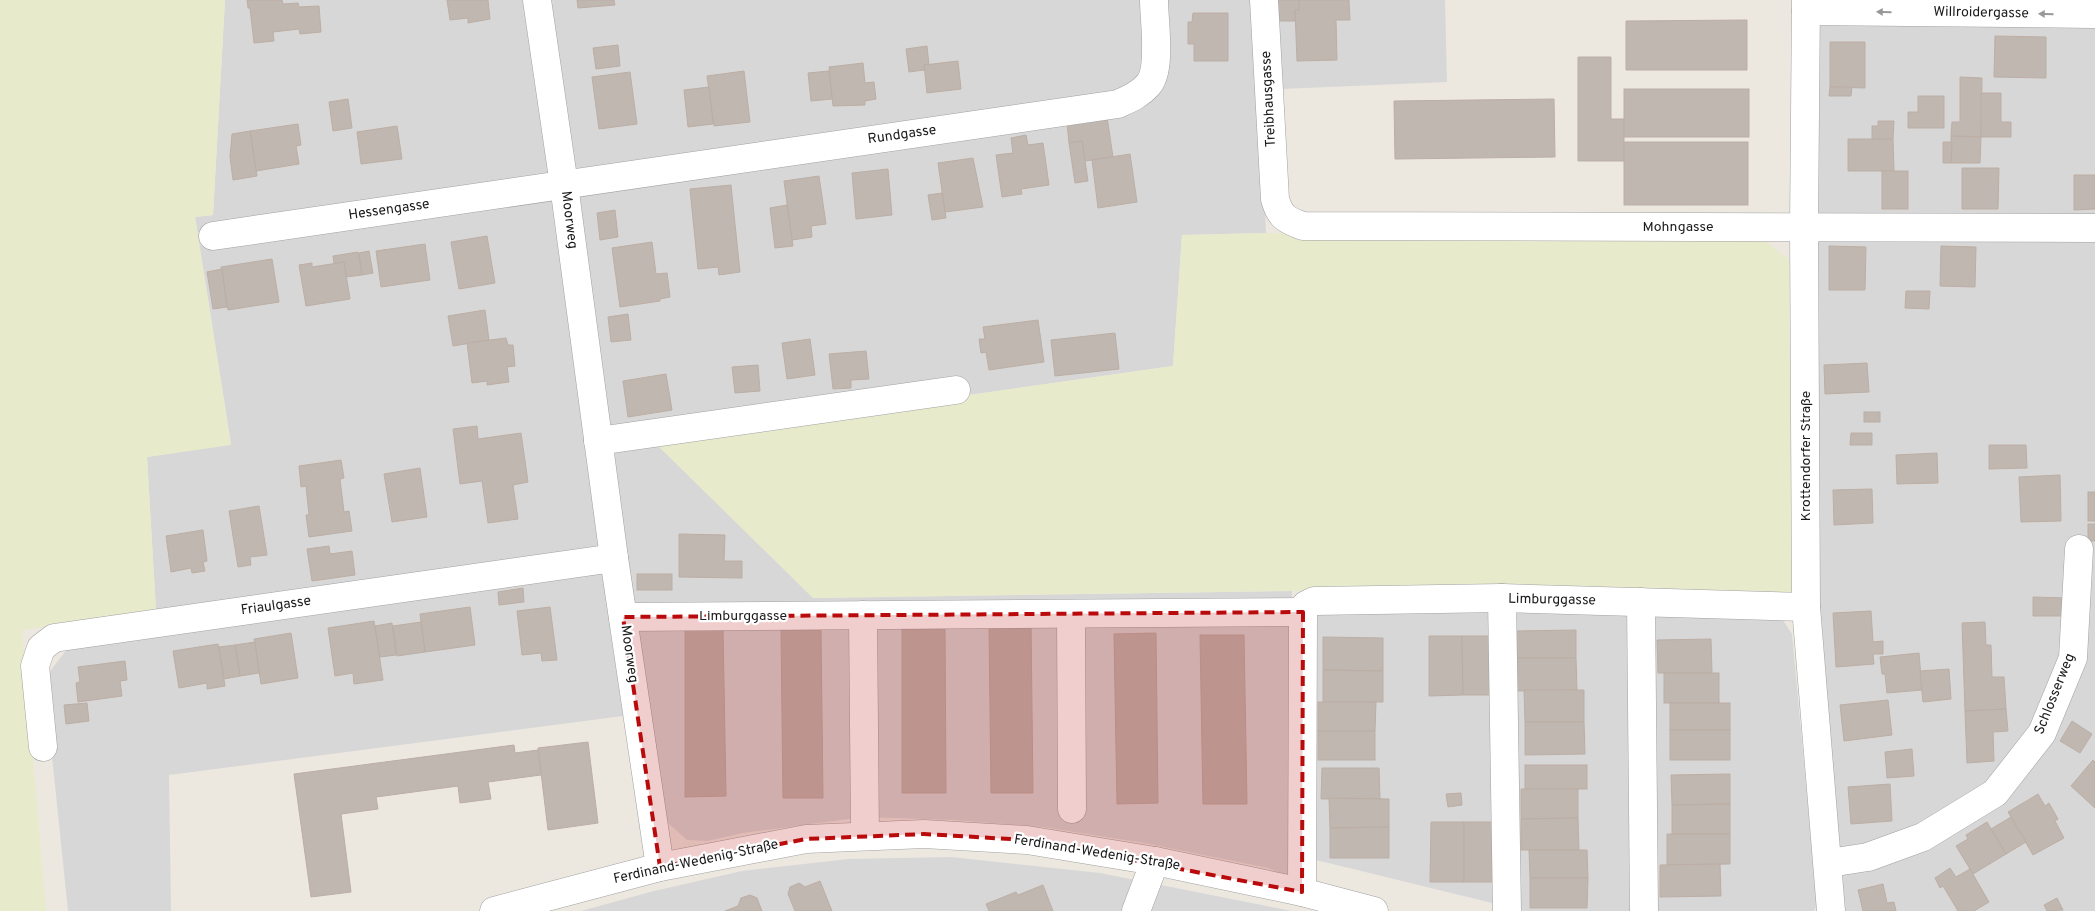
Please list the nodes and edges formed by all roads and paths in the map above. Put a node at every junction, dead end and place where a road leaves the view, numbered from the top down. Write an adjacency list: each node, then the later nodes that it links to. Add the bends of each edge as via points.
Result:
1 (537, 0): 6 (street, Moorweg)
2 (1154, 0): 6 (street, Rundgasse, via 1156,65 1149,84 1118,104)
3 (1264, 0): 7 (street, Treibhausgasse)
4 (1806, 6): 5 (street, Willroidergasse, one-way to 4); 8 (street, Krottendorfer Straße)
5 (2095, 14)
6 (564, 185): 10 (street, Hessengasse); 12 (street, Moorweg)
7 (1275, 199): 8 (street, Mohngasse, via 1278,212 1303,226)
8 (1804, 228): 9 (street, Mohngasse); 17 (street, Krottendorfer Straße)
9 (2095, 228)
10 (214, 236)
11 (956, 390): 12 (street)
12 (598, 442): 14 (street, Moorweg)
13 (2079, 549): 26 (street, Schlosserweg, via 2073,658 2042,733 1995,793 1922,837 1868,857)
14 (614, 558): 21 (street, Moorweg); 22 (street, Friaulgasse, via 54,638 41,648 35,666)
15 (1502, 598): 16 (street, Limburggasse); 18 (street, Limburggasse, via 1314,601 1306,605); 32 (street)
16 (1641, 602): 17 (street, Limburggasse); 33 (street)
17 (1806, 607): 26 (street, Krottendorfer Straße)
18 (1303, 612): 19 (street, Limburggasse); 28 (street)
19 (1071, 614): 20 (street, Limburggasse); 23 (street)
20 (864, 615): 21 (street, Limburggasse); 24 (street)
21 (623, 617): 27 (street, Moorweg)
22 (43, 747)
23 (1072, 809)
24 (865, 836): 25 (street, Ferdinand-Wedenig-Straße, via 924,834 1027,840); 27 (street, Ferdinand-Wedenig-Straße, via 806,840)
25 (1156, 861): 28 (street, Ferdinand-Wedenig-Straße); 30 (street)
26 (1829, 863): 34 (street, Krottendorfer Straße)
27 (660, 867): 29 (street, Ferdinand-Wedenig-Straße)
28 (1302, 892): 31 (street, Ferdinand-Wedenig-Straße)
29 (494, 911)
30 (1136, 911)
31 (1374, 911)
32 (1507, 911)
33 (1644, 911)
34 (1831, 911)

